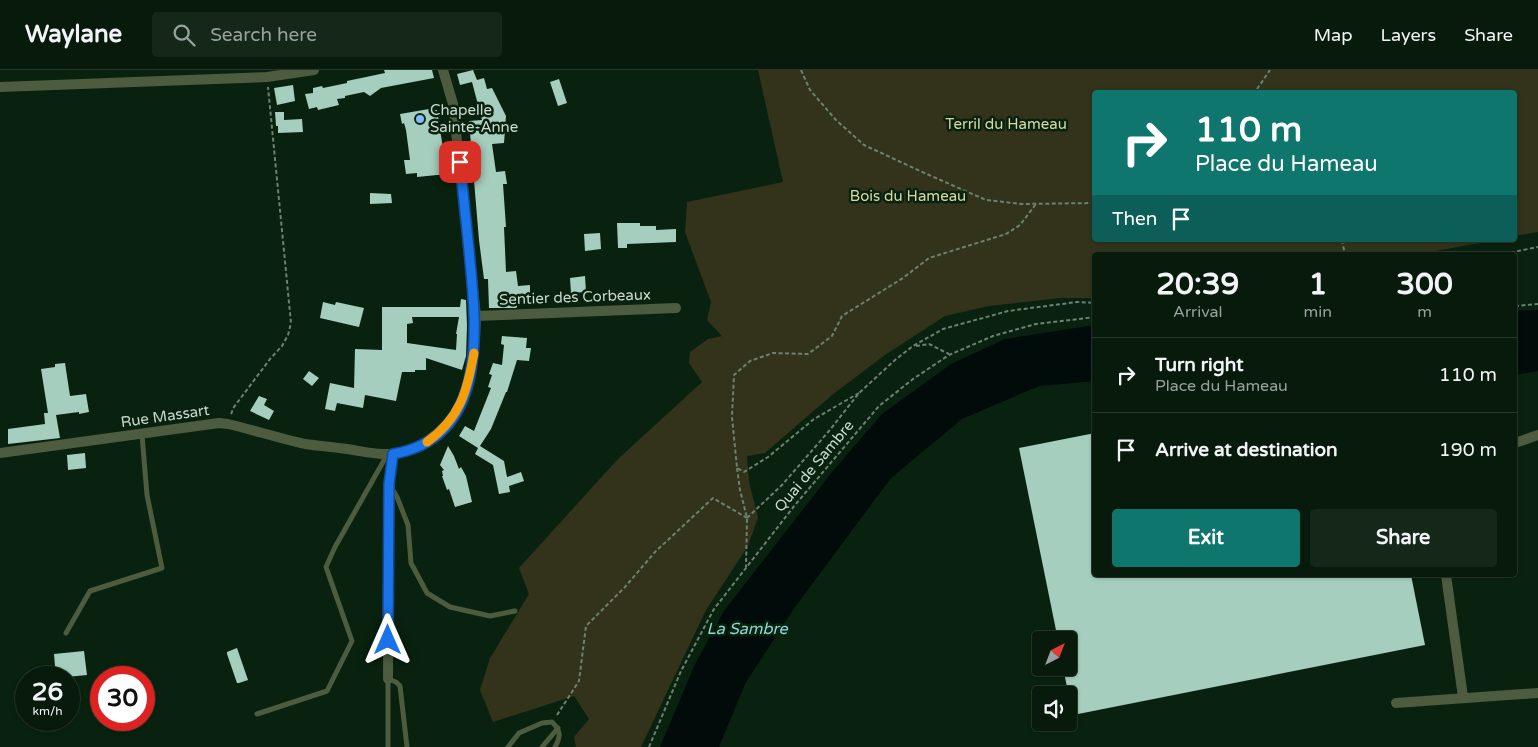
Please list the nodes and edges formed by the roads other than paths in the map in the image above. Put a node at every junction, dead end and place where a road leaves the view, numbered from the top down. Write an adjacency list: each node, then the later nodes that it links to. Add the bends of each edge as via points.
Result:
1 (314, 70): 3 (street, via 267,77)
2 (443, 70): 5 (street, via 453,104)
3 (0, 87)
4 (676, 308): 5 (street, Sentier des Corbeaux)
5 (476, 316): 10 (street, via 471,370 457,412 448,424 422,445 410,451)
6 (1538, 434): 8 (street)
7 (142, 435): 9 (street, Rue Massart); 10 (street, Rue Massart, via 219,423 306,444); 14 (lane, via 147,495 162,568 90,591)
8 (1517, 442)
9 (0, 453)
10 (390, 454): 11 (street); 19 (lane, via 326,567 352,641 327,691)
11 (389, 484): 13 (lane, via 408,525 411,563 427,593 450,607 490,616); 15 (street)
12 (1446, 577): 17 (street)
13 (515, 611)
14 (66, 633)
15 (388, 680): 21 (lane); 22 (lane, via 400,686)
16 (1538, 693): 17 (street)
17 (1464, 698): 18 (street)
18 (1396, 703)
19 (257, 714)
20 (558, 728): 23 (lane, via 552,722 542,723 518,733); 24 (lane); 25 (lane, via 560,736)
21 (388, 747)
22 (407, 747)
23 (508, 747)
24 (542, 747)
25 (555, 747)

